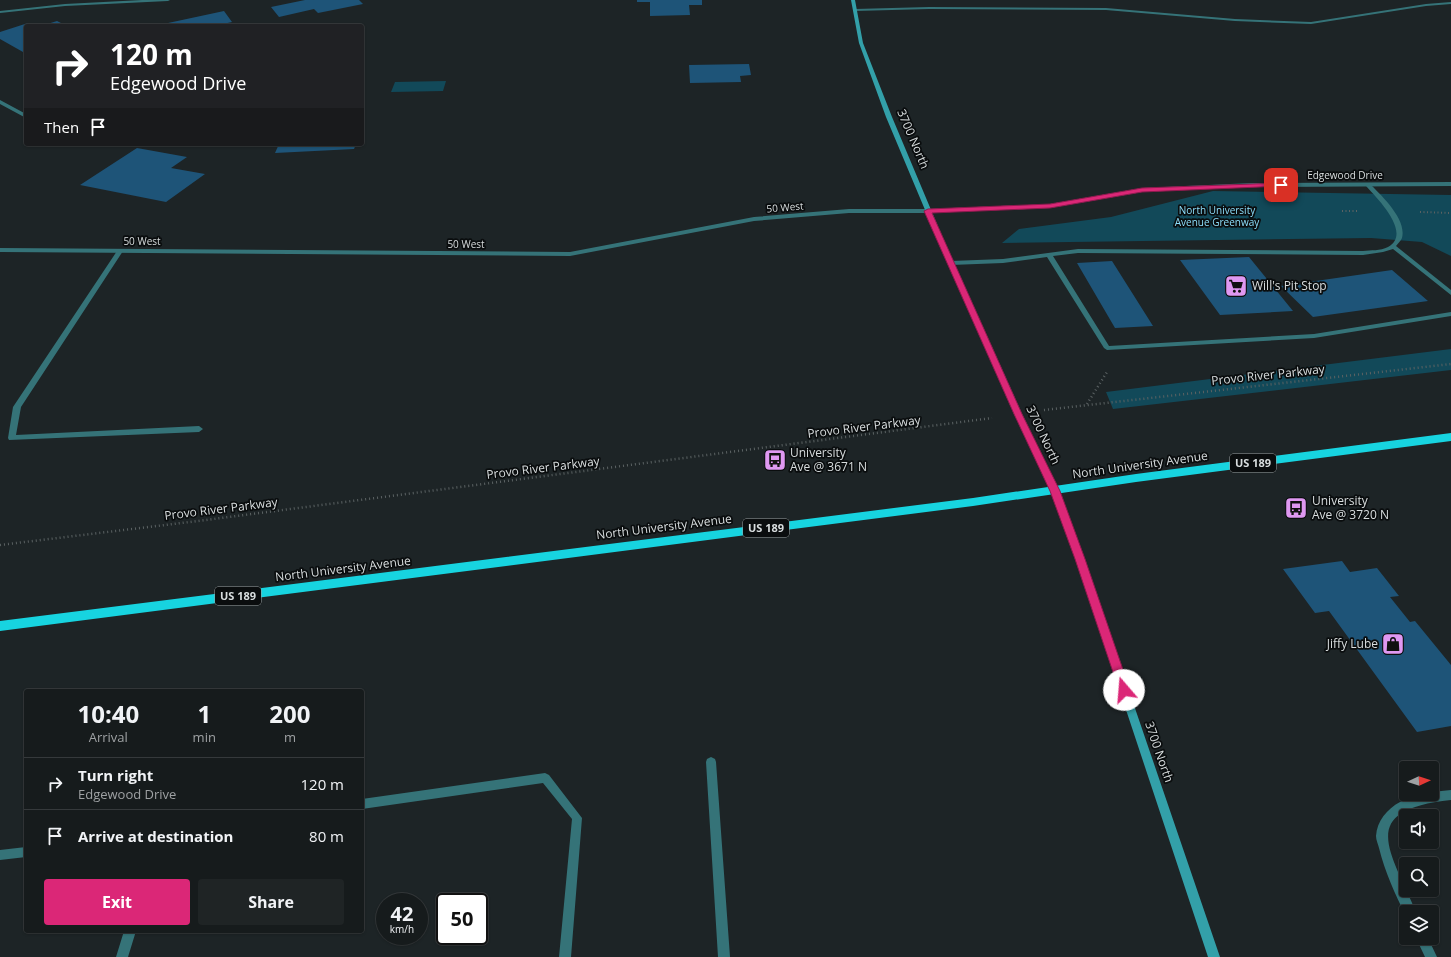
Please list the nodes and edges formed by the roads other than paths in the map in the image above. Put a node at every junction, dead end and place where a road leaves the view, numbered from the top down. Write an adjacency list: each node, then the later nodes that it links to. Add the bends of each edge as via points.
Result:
1 (168, 0): 5 (street, via 65,5)
2 (852, 0): 4 (main road, 3700 North)
3 (1451, 3): 4 (street, via 1311,23 1235,20 1106,9)
4 (854, 10): 10 (main road, 3700 North, via 861,43)
5 (0, 12)
6 (0, 102): 7 (street)
7 (24, 115)
8 (1367, 184): 9 (street, Edgewood Drive); 10 (street, Edgewood Drive, via 1252,185 1142,190 1050,206); 11 (street, via 1397,221 1399,238)
9 (1451, 184)
10 (928, 211): 13 (street, 50 West, via 849,211 754,219 570,254); 15 (main road, 3700 North)
11 (1393, 246): 14 (street, via 1363,253 1078,251); 16 (street)
12 (0, 250): 13 (street, 50 West)
13 (120, 251): 18 (street, via 17,408 12,438)
14 (1049, 255): 15 (street, via 1003,261); 17 (street, via 1107,348 1314,336)
15 (951, 263): 20 (main road, 3700 North)
16 (1451, 293)
17 (1451, 314)
18 (199, 429)
19 (1451, 438): 20 (highway, North University Avenue / US 189, via 1136,478)
20 (1055, 491): 21 (highway, North University Avenue / US 189); 33 (main road, 3700 North)
21 (0, 626)
22 (711, 762): 32 (street)
23 (1451, 795): 27 (street, via 1434,796 1405,804 1388,817 1382,834 1388,864)
24 (364, 804): 31 (street, via 545,778 577,818)
25 (24, 852): 26 (street)
26 (0, 855)
27 (1407, 905)
28 (129, 933): 30 (street)
29 (1425, 945): 34 (street)
30 (122, 957)
31 (565, 957)
32 (724, 957)
33 (1214, 957)
34 (1431, 957)

